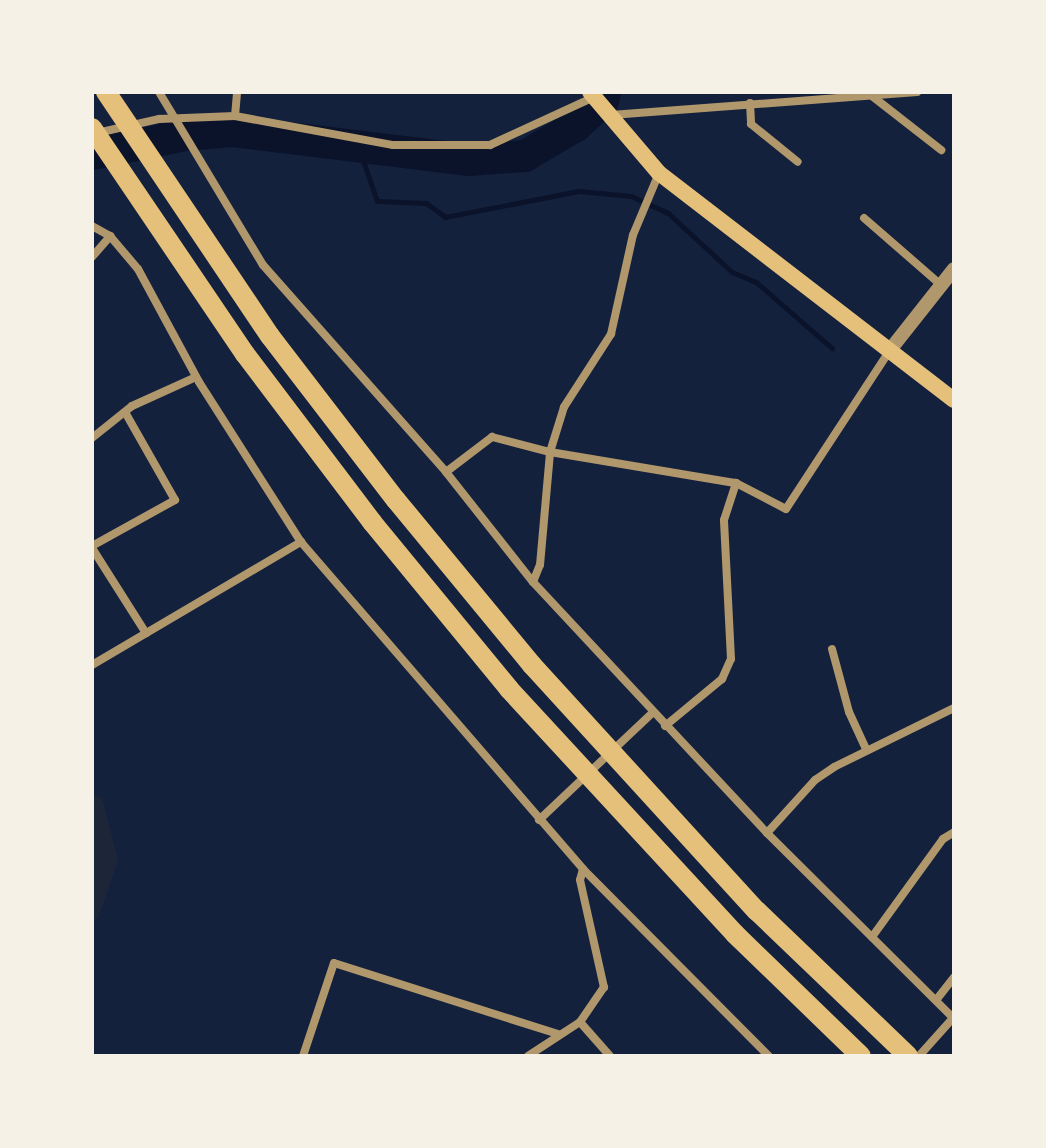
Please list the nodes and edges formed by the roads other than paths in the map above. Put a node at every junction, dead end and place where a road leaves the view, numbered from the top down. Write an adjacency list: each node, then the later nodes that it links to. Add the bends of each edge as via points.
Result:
1 (106, 92): 54 (highway, via 270,336 532,665 747,900)
2 (159, 92): 10 (street)
3 (237, 92): 9 (street)
4 (917, 92): 6 (street)
5 (592, 94): 8 (main road); 9 (street, via 490,145 393,145)
6 (872, 95): 7 (street); 12 (street)
7 (750, 103): 8 (street); 13 (street, via 751,124)
8 (610, 115): 14 (main road)
9 (235, 116): 10 (street)
10 (177, 120): 11 (street); 27 (street, via 263,265)
11 (92, 131): 53 (highway, via 245,354 509,689 735,934)
12 (941, 150)
13 (798, 162)
14 (659, 173): 21 (main road); 26 (street, via 633,235 611,334 564,407)
15 (864, 218): 20 (street)
16 (92, 226): 17 (street)
17 (110, 236): 18 (street); 22 (street, via 138,269)
18 (92, 257)
19 (954, 269): 20 (street)
20 (941, 285): 21 (street)
21 (890, 350): 23 (main road); 28 (street, via 786,509)
22 (196, 377): 24 (street); 29 (street)
23 (954, 400)
24 (125, 412): 25 (street); 30 (street, via 175,500)
25 (92, 438)
26 (550, 452): 27 (street, via 492,437); 28 (street); 31 (street, via 540,565)
27 (446, 472): 31 (street)
28 (736, 483): 37 (street, via 724,520 731,659 722,679)
29 (301, 542): 32 (street); 39 (street)
30 (92, 547): 32 (street)
31 (533, 582): 36 (street)
32 (146, 633): 34 (street)
33 (832, 649): 38 (street, via 849,712)
34 (92, 665)
35 (954, 708): 38 (street)
36 (652, 713): 37 (street); 39 (street)
37 (665, 726): 41 (street)
38 (866, 749): 41 (street, via 815,780)
39 (539, 820): 42 (street)
40 (954, 832): 43 (street, via 943,839)
41 (767, 833): 43 (street)
42 (583, 869): 47 (street, via 580,880 604,987); 52 (street)
43 (872, 937): 45 (street)
44 (954, 977): 45 (street)
45 (937, 999): 46 (street)
46 (953, 1018): 55 (street)
47 (580, 1022): 48 (street); 51 (street)
48 (558, 1034): 49 (street, via 334,963); 50 (street)
49 (303, 1056)
50 (528, 1056)
51 (610, 1056)
52 (769, 1056)
53 (861, 1056)
54 (908, 1056)
55 (919, 1056)

